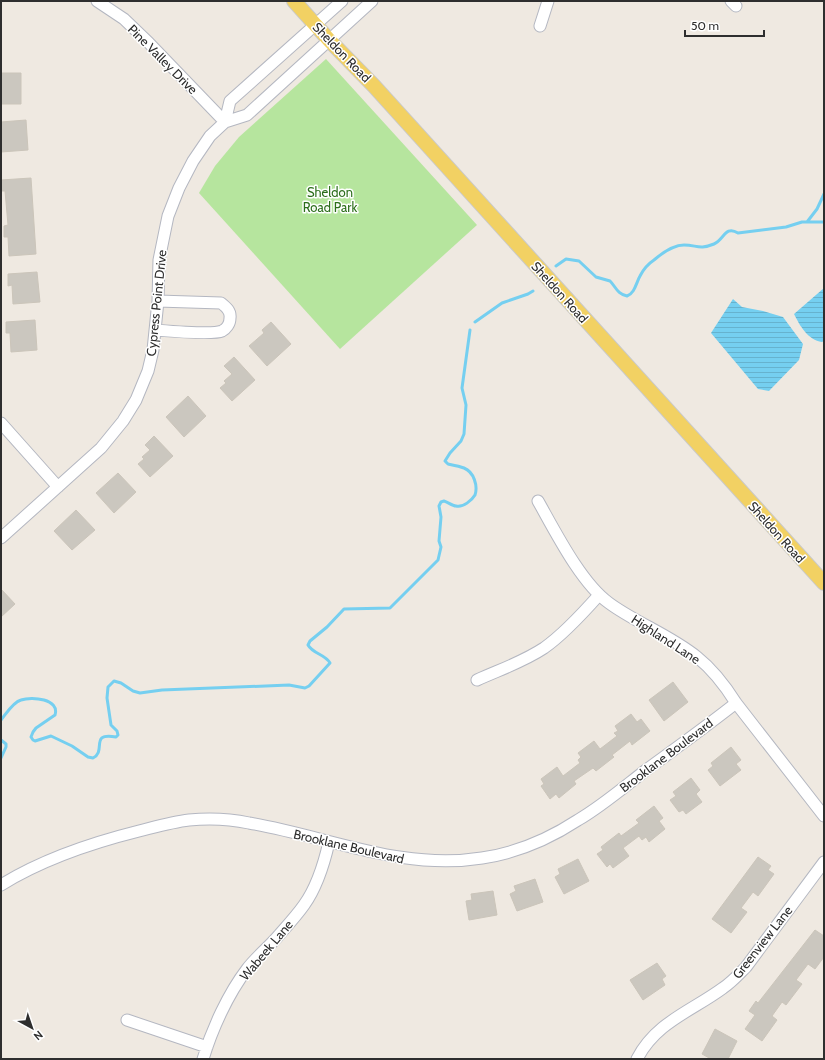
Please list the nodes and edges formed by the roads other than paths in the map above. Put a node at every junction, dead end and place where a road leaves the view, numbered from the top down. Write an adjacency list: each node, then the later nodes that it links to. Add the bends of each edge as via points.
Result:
1 (97, 1): 9 (street, Pine Valley Drive, via 124,19 149,42)
2 (294, 1): 6 (main road, Sheldon Road)
3 (342, 1): 6 (street, Cypress Point Drive)
4 (372, 1): 8 (street, Cypress Point Drive)
5 (548, 1): 7 (street)
6 (315, 24): 8 (main road, Sheldon Road); 9 (street, Cypress Point Drive, via 230,102)
7 (540, 26)
8 (329, 40): 9 (street, Cypress Point Drive, via 247,115); 16 (main road, Sheldon Road, via 380,92)
9 (224, 122): 10 (street, Cypress Point Drive, via 210,136 193,161 168,216 159,260)
10 (158, 301): 11 (street, Cypress Point Drive); 11 (street, via 221,303 226,306 230,318 225,328 216,332)
11 (156, 330): 13 (street, Cypress Point Drive, via 148,371 124,421 101,448)
12 (1, 423): 13 (street)
13 (58, 487): 15 (street, Cypress Point Drive)
14 (538, 501): 17 (street, Highland Lane, via 569,554)
15 (1, 538)
16 (824, 583)
17 (599, 595): 18 (street, via 544,648); 19 (street, Highland Lane, via 698,658 730,692)
18 (477, 680)
19 (736, 703): 20 (street, Highland Lane); 21 (street, Brooklane Boulevard, via 579,820 550,836 519,848 483,858 449,861 412,860)
20 (824, 816)
21 (329, 842): 23 (street, Brooklane Boulevard, via 250,823 188,820 96,842 48,861); 25 (street, Wabeek Lane, via 316,884 305,904 248,968 230,995)
22 (824, 862): 27 (street, Greenview Lane, via 746,967 724,988 674,1018 656,1033)
23 (1, 885)
24 (127, 1020): 25 (street)
25 (207, 1047): 26 (street, Wabeek Lane)
26 (203, 1059)
27 (637, 1059)

